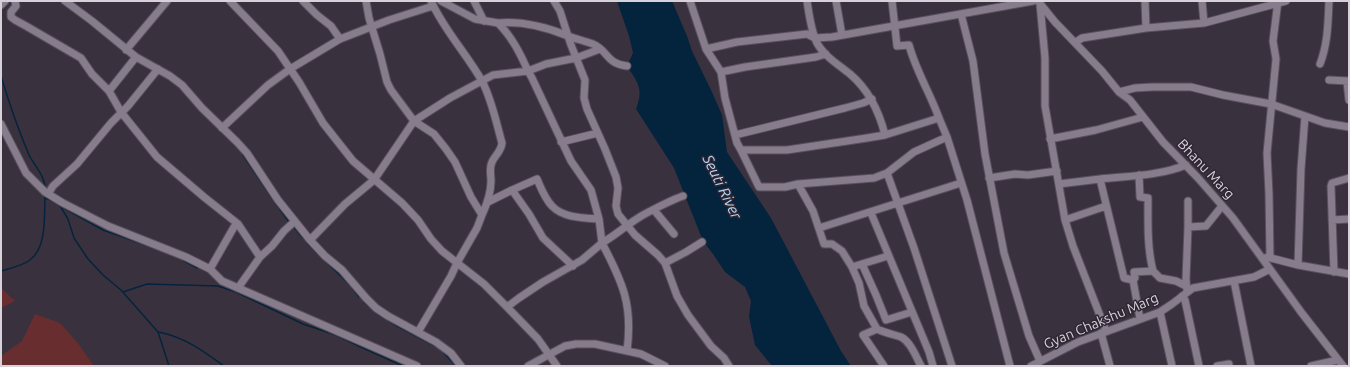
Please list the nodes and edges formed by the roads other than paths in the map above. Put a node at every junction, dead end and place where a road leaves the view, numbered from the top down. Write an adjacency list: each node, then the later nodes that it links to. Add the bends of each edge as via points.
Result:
1 (6, 1): 23 (street)
2 (15, 1): 51 (street, via 16,6 11,12 11,17 81,58)
3 (65, 1): 38 (street)
4 (166, 1): 38 (street)
5 (230, 1): 45 (street, via 278,51)
6 (303, 1): 34 (street, via 331,26)
7 (366, 1): 29 (street)
8 (441, 1): 25 (street)
9 (474, 1): 25 (street)
10 (554, 1): 32 (street)
11 (690, 1): 37 (street)
12 (807, 1): 33 (street)
13 (836, 1): 31 (street)
14 (892, 1): 28 (street)
15 (1033, 1): 24 (street)
16 (1145, 1): 30 (street)
17 (1202, 1): 27 (street)
18 (1286, 1): 20 (street)
19 (1329, 1): 42 (street, via 1327,36)
20 (1278, 2): 27 (street); 55 (street, via 1273,41 1276,59)
21 (1039, 3): 35 (street, Bhanu Marg); 68 (street, via 1045,58 1045,106)
22 (432, 4): 29 (street); 49 (street)
23 (1, 5)
24 (961, 14): 28 (street); 75 (street, via 972,61)
25 (484, 21): 26 (street)
26 (498, 23): 32 (street, via 513,21 554,30); 46 (street, via 508,33)
27 (1204, 23): 30 (street)
28 (895, 25): 31 (street); 59 (street, via 897,46 909,45 913,60)
29 (372, 27): 34 (street); 60 (street, via 387,82)
30 (1146, 28): 35 (street, via 1082,38)
31 (842, 35): 33 (street)
32 (568, 36): 36 (street); 41 (street)
33 (815, 38): 37 (street, via 807,34 737,42); 39 (street)
34 (340, 39): 45 (street)
35 (1076, 42): 52 (street, Bhanu Marg)
36 (600, 49): 41 (street); 43 (street, via 610,60)
37 (706, 49): 47 (street)
38 (126, 50): 40 (street)
39 (826, 54): 47 (street); 53 (street, via 859,82)
40 (136, 57): 44 (street); 51 (street)
41 (576, 58): 46 (street, via 546,64); 64 (street, via 585,80 584,98 587,109)
42 (1320, 64)
43 (627, 66)
44 (158, 69): 56 (street); 63 (street, via 182,85)
45 (290, 69): 63 (street, via 262,90); 78 (street, via 323,124 353,161)
46 (528, 71): 49 (street, via 493,75); 69 (street)
47 (721, 72): 65 (street)
48 (1329, 80): 50 (street)
49 (482, 81): 60 (street); 86 (street, via 502,143 502,148 492,161)
50 (1348, 81): 54 (street)
51 (109, 91): 56 (street)
52 (1119, 92): 55 (street, via 1135,88 1191,87); 58 (street, Bhanu Marg, via 1130,100)
53 (872, 99): 65 (street); 66 (street)
54 (1349, 100)
55 (1271, 104): 57 (street); 109 (street, via 1266,158)
56 (121, 112): 83 (street); 98 (street, via 157,157)
57 (1305, 116): 62 (street); 113 (street)
58 (1143, 117): 68 (street, via 1096,130); 71 (street, Bhanu Marg, via 1158,137)
59 (939, 118): 66 (street); 67 (street)
60 (414, 121): 78 (street); 92 (street, via 434,134 446,149)
61 (1, 124): 83 (street, via 26,173)
62 (1349, 127)
63 (222, 128): 97 (street, via 247,154)
64 (598, 133): 69 (street); 99 (street, via 616,177 616,206)
65 (735, 135): 70 (street)
66 (885, 135): 70 (street, via 787,150)
67 (947, 136): 73 (street, via 914,152); 79 (street)
68 (1050, 138): 72 (street)
69 (561, 142): 93 (street, via 591,190)
70 (741, 150): 80 (street, via 760,187)
71 (1186, 165): 74 (street); 89 (street, Bhanu Marg)
72 (1057, 171): 75 (street, via 1028,176 1015,174); 81 (street)
73 (887, 173): 80 (street, via 874,178); 87 (street)
74 (1139, 175): 77 (street); 118 (street, via 1140,198 1148,198)
75 (989, 178): 135 (street, via 1004,253 1029,336)
76 (1349, 178): 96 (street, via 1332,183)
77 (1100, 179): 81 (street); 88 (street)
78 (374, 180): 103 (street, via 345,204); 111 (street, via 402,203 442,251)
79 (961, 183): 87 (street); 147 (street)
80 (798, 184): 101 (street, via 806,196)
81 (1059, 184): 95 (street)
82 (512, 190): 86 (street); 93 (street, via 537,179 553,207 559,211 580,218); 114 (street, via 543,238)
83 (48, 194): 116 (street, via 108,226)
84 (683, 196): 90 (street)
85 (1188, 201): 100 (street)
86 (488, 202): 92 (street)
87 (898, 204): 91 (street); 146 (street)
88 (1106, 206): 95 (street); 121 (street, via 1124,278)
89 (1222, 206): 100 (street, via 1206,226); 106 (street, Bhanu Marg)
90 (654, 210): 99 (street); 102 (street)
91 (871, 213): 101 (street); 107 (street)
92 (482, 215): 111 (street)
93 (599, 219): 105 (street)
94 (1349, 219): 96 (street)
95 (1065, 220): 131 (street)
96 (1332, 220): 119 (street)
97 (294, 221): 103 (street); 108 (street)
98 (238, 224): 108 (street); 116 (street)
99 (626, 226): 105 (street); 110 (street)
100 (1188, 227): 124 (street)
101 (819, 228): 115 (street, via 824,244 832,244 842,251)
102 (674, 234)
103 (310, 240): 130 (street, via 342,270 376,308)
104 (702, 242): 110 (street)
105 (602, 243): 114 (street); 132 (street, via 626,294)
106 (1260, 255): 109 (street); 117 (street, Bhanu Marg)
107 (888, 256): 112 (street); 126 (street)
108 (260, 257): 123 (street)
109 (1270, 257): 113 (street)
110 (665, 262): 142 (street, via 677,296 688,315)
111 (457, 263): 125 (street, via 484,284); 130 (street)
112 (862, 264): 115 (street); 126 (street, via 886,320)
113 (1298, 265): 119 (street)
114 (573, 266): 125 (street, via 543,282)
115 (852, 267): 129 (street, via 864,306)
116 (210, 269): 123 (street, via 222,281)
117 (1270, 269): 122 (street, Gyan Chakshu Marg, via 1254,277); 134 (street, Bhanu Marg)
118 (1153, 271): 121 (street, via 1134,272); 124 (street, via 1160,278 1176,281)
119 (1334, 272): 120 (street)
120 (1349, 274)
121 (1133, 280): 128 (street)
122 (1234, 281): 124 (street, Gyan Chakshu Marg, via 1193,288); 153 (street)
123 (238, 288): 137 (street)
124 (1185, 292): 127 (street, Gyan Chakshu Marg); 151 (street)
125 (507, 307): 133 (street)
126 (912, 312): 145 (street)
127 (1160, 312): 128 (street, Gyan Chakshu Marg); 150 (street)
128 (1140, 319): 131 (street, Gyan Chakshu Marg)
129 (877, 329): 143 (street, via 863,335); 144 (street, via 907,341)
130 (418, 332): 138 (street, via 451,353)
131 (1103, 332): 135 (street, Gyan Chakshu Marg); 149 (street)
132 (628, 351): 133 (street, via 595,344 576,344); 141 (street, via 641,354)
133 (549, 354): 139 (street); 140 (street)
134 (1338, 360): 154 (street); 155 (street, Bhanu Marg)
135 (1040, 361): 148 (street, Gyan Chakshu Marg)
136 (1229, 364): 152 (street)
137 (417, 366)
138 (461, 366)
139 (528, 366)
140 (557, 366)
141 (665, 366)
142 (729, 366)
143 (884, 366)
144 (921, 366)
145 (933, 366)
146 (952, 366)
147 (1010, 366)
148 (1031, 366)
149 (1110, 366)
150 (1172, 366)
151 (1199, 366)
152 (1217, 366)
153 (1250, 366)
154 (1311, 366)
155 (1343, 366)

